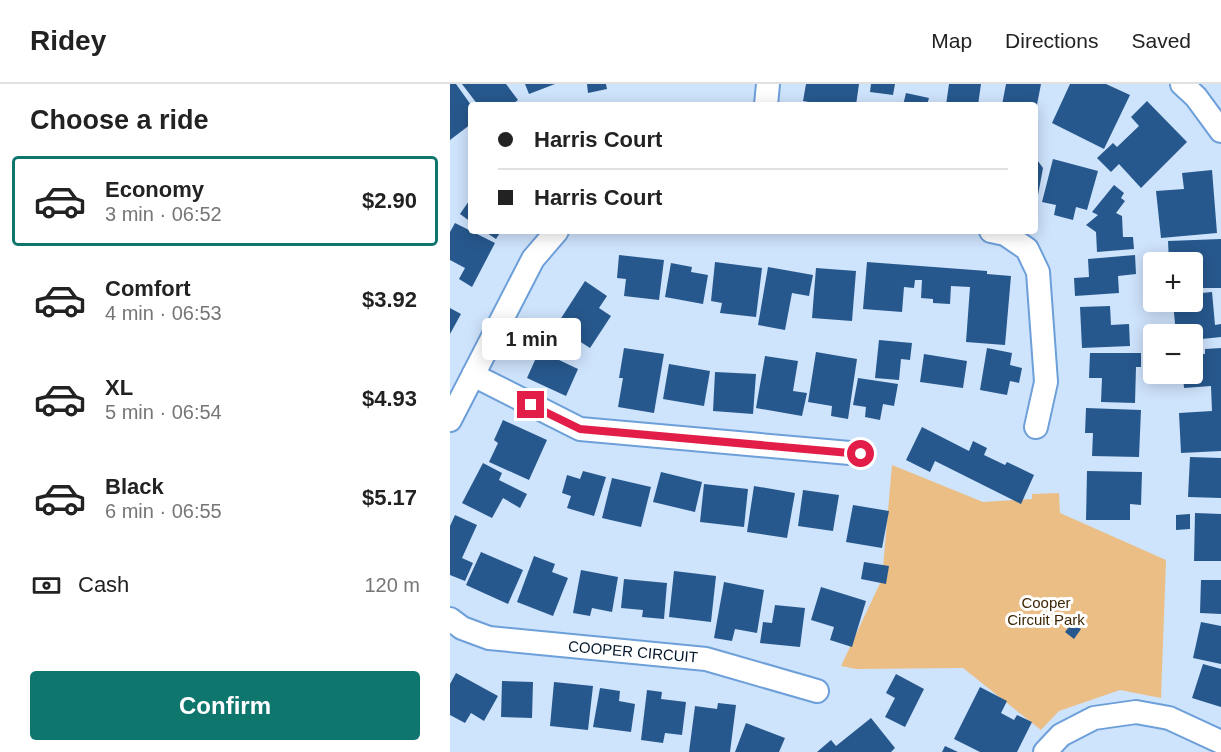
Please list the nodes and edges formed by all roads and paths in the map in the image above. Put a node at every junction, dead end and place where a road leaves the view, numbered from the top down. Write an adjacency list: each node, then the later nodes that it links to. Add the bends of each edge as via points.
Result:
1 (768, 84): 3 (street)
2 (1182, 84): 4 (street)
3 (766, 102)
4 (1221, 131)
5 (554, 234): 7 (street, via 533,259)
6 (1005, 234): 9 (street, via 1027,249 1038,272 1046,382)
7 (473, 375): 8 (street); 10 (street, via 580,429)
8 (450, 420)
9 (1036, 427)
10 (861, 454)
11 (450, 618): 12 (street, COOPER CIRCUIT, via 462,628 489,638 706,659)
12 (817, 691)
13 (1221, 742): 14 (street, via 1169,718 1136,712 1094,718 1061,735)
14 (1046, 752)

